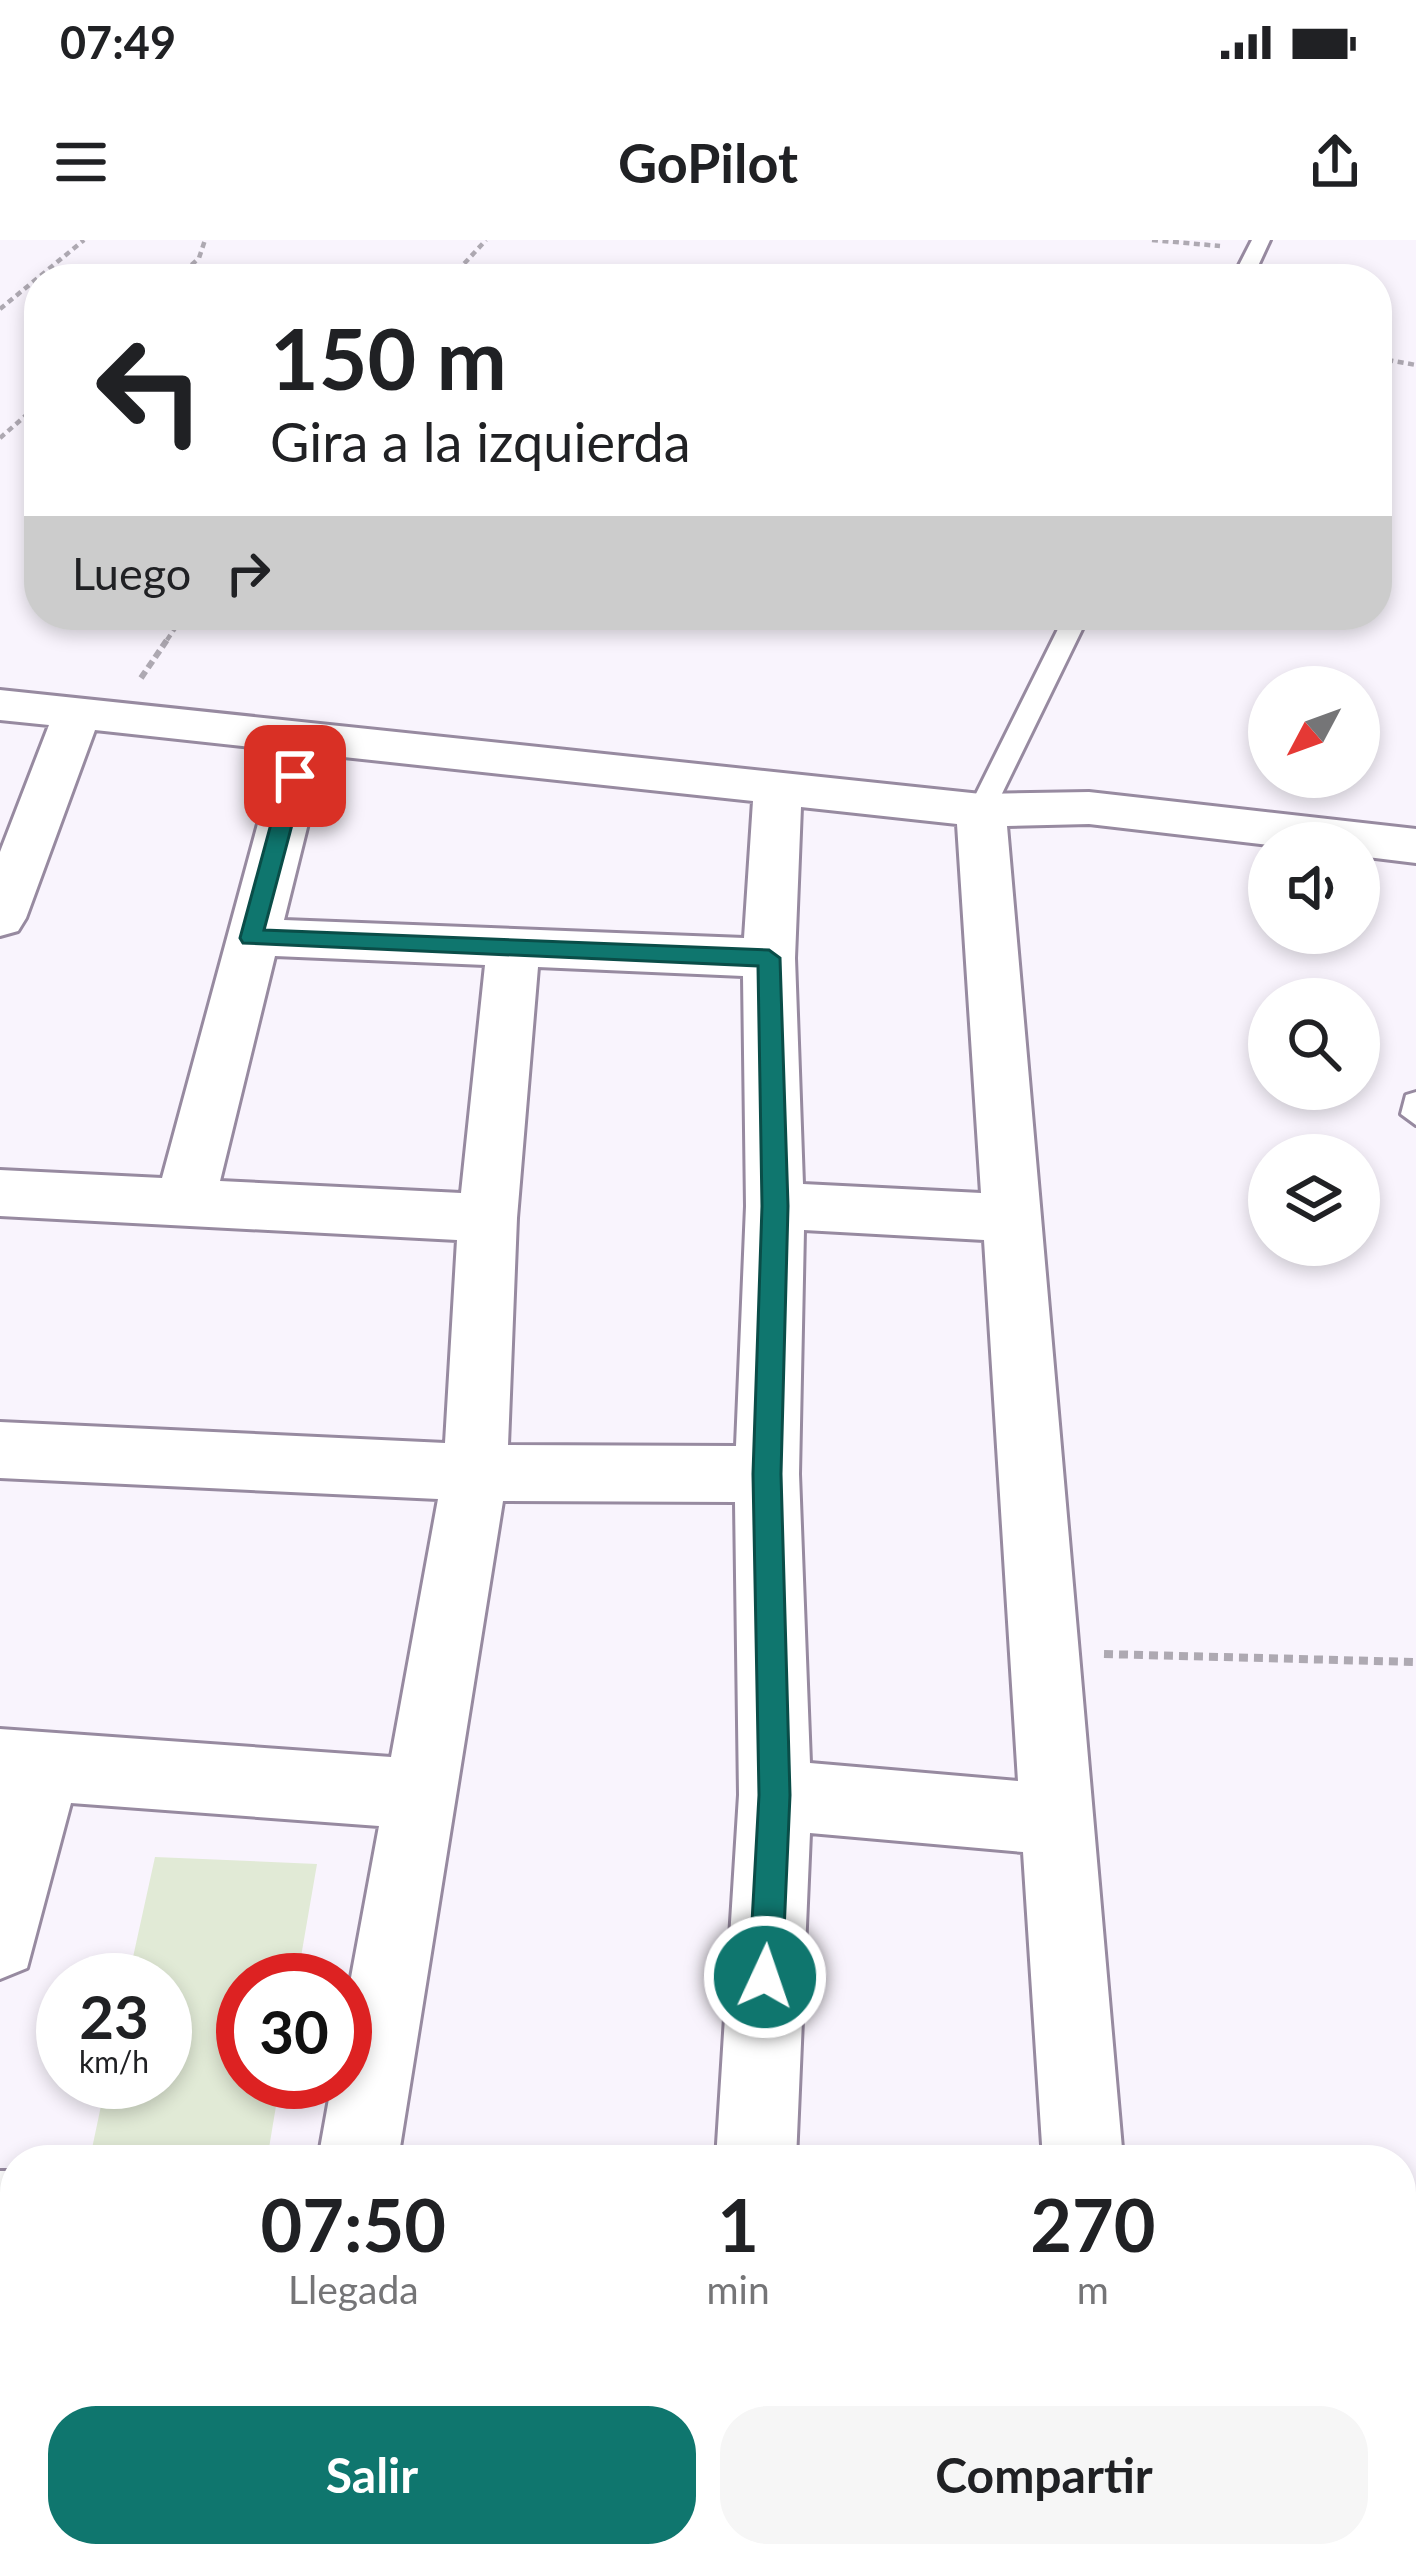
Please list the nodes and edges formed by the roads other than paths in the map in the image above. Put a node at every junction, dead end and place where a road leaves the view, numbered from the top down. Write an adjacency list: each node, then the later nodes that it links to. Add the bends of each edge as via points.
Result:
1 (1070, 630): 6 (lane)
2 (0, 705): 3 (street)
3 (96, 714): 4 (street); 8 (street)
4 (306, 735): 5 (street); 9 (street)
5 (778, 786): 6 (street); 11 (street)
6 (981, 810): 7 (street, via 1089,808); 18 (street)
7 (1416, 846)
8 (0, 918)
9 (251, 938): 10 (street); 15 (street)
10 (513, 952): 11 (street); 17 (street)
11 (769, 958): 16 (street)
12 (1416, 1103): 13 (lane)
13 (1416, 1114)
14 (0, 1193): 15 (street)
15 (185, 1204): 17 (street)
16 (775, 1206): 18 (street); 21 (street)
17 (488, 1218): 20 (street)
18 (1014, 1218): 25 (street)
19 (0, 1450): 20 (street)
20 (475, 1472): 21 (street); 23 (street)
21 (767, 1474): 24 (street)
22 (23, 1764): 23 (street); 26 (street)
23 (421, 1794): 27 (street)
24 (775, 1795): 25 (street); 28 (street)
25 (1053, 1820): 29 (street)
26 (0, 1941)
27 (361, 2145)
28 (757, 2145)
29 (1082, 2145)

